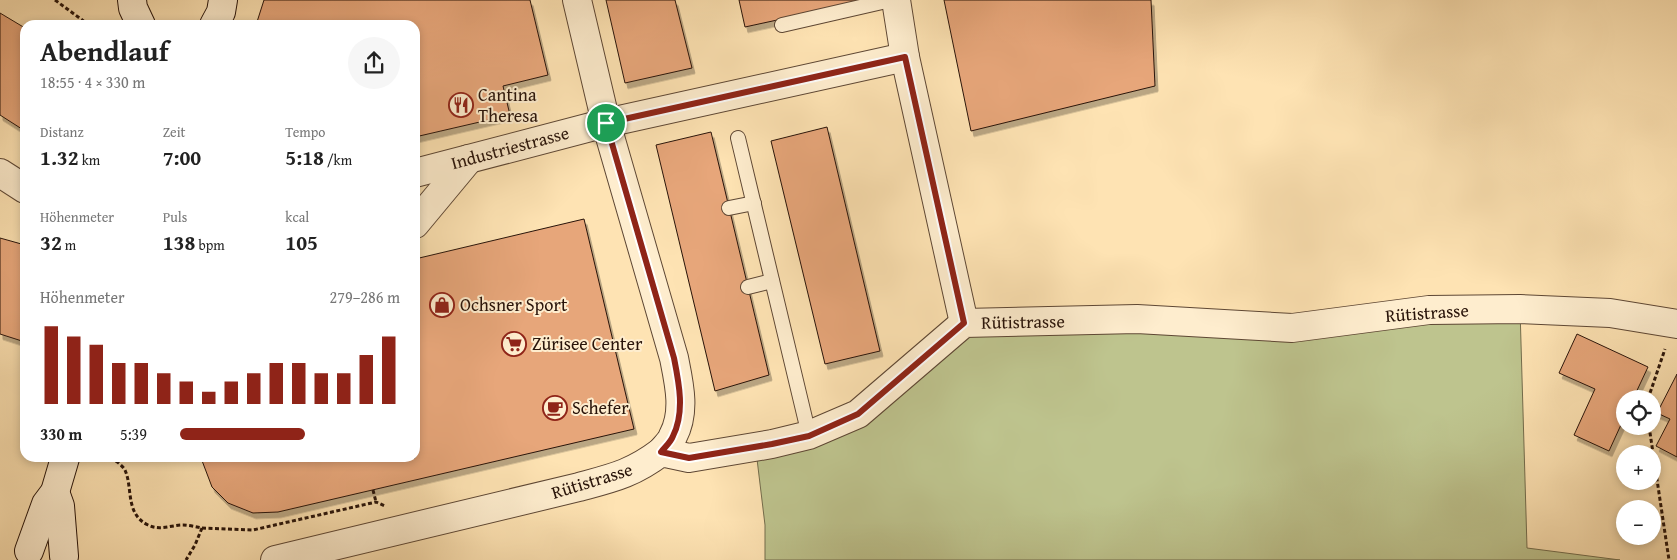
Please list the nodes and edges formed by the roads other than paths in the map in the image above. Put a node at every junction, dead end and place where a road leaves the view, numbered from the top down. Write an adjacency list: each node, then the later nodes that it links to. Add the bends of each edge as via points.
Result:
1 (223, 0): 5 (street)
2 (577, 0): 8 (street)
3 (892, 0): 6 (lane)
4 (896, 0): 7 (street)
5 (217, 20)
6 (782, 25)
7 (905, 57): 8 (street, Industriestrasse); 19 (street)
8 (606, 123): 10 (street, Industriestrasse); 22 (street, via 674,358 680,389 680,418 673,437)
9 (738, 138): 14 (lane)
10 (469, 159): 11 (street, Industriestrasse); 16 (street)
11 (420, 172)
12 (0, 173): 13 (street)
13 (20, 186)
14 (754, 203): 15 (lane); 17 (lane)
15 (729, 208)
16 (420, 218)
17 (772, 281): 18 (lane); 21 (lane)
18 (748, 287)
19 (964, 323): 20 (street, Rütistrasse, via 1137,319 1292,328 1428,310 1520,309 1610,313); 21 (street, Rütistrasse, via 858,414)
20 (1675, 323)
21 (809, 436): 22 (street, Rütistrasse, via 689,458)
22 (661, 452): 27 (street, Rütistrasse, via 626,474 588,485)
23 (64, 462): 24 (street)
24 (55, 492): 25 (street); 26 (street, via 60,506)
25 (21, 556): 26 (street, via 41,550 53,551)
26 (66, 558)
27 (275, 560)

